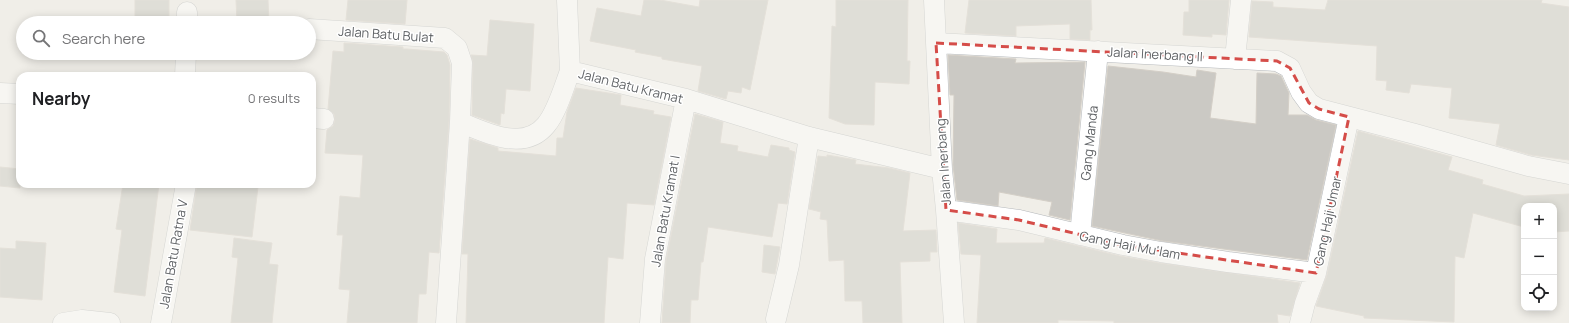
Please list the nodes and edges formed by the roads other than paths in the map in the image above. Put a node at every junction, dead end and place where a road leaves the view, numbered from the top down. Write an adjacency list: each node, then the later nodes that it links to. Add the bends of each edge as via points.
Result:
1 (567, 0): 9 (street)
2 (934, 0): 5 (street, Jalan Inerbang)
3 (1241, 0): 7 (street)
4 (316, 29): 15 (street, Jalan Batu Bulat, via 445,38 457,48 462,62)
5 (936, 43): 6 (street, Jalan Inerbang II); 17 (street, Jalan Inerbang)
6 (1098, 51): 7 (street, Jalan Inerbang II); 21 (street, Gang Manda)
7 (1236, 59): 14 (street, Jalan Inerbang II, via 1277,61 1290,68 1309,103 1319,109)
8 (186, 60): 10 (street)
9 (570, 71): 13 (street, Jalan Batu Kramat); 15 (street, Jalan Batu Kramat, via 547,125 535,135 519,139 508,138 486,134)
10 (185, 72)
11 (0, 93): 12 (street)
12 (16, 94)
13 (686, 99): 16 (street, Jalan Batu Kramat); 29 (street, Jalan Batu Kramat I, via 655,258)
14 (1349, 117): 18 (street, Jalan Inerbang II, via 1535,168); 22 (street, Gang Haji Umar)
15 (460, 122): 28 (street)
16 (809, 137): 17 (street, Jalan Batu Kramat); 23 (street, via 789,265)
17 (942, 169): 20 (street, Jalan Inerbang)
18 (1569, 174)
19 (185, 188): 27 (street, Jalan Batu Ratna V)
20 (946, 210): 21 (street, Gang Haji Mu'lam, via 1019,220); 30 (street, Jalan Inerbang)
21 (1080, 235): 22 (street, Gang Haji Mu'lam, via 1168,253)
22 (1316, 273): 24 (street, Gang Haji Umar, via 1304,303)
23 (776, 319)
24 (1305, 322)
25 (63, 323): 26 (street, via 82,320)
26 (110, 323)
27 (161, 323)
28 (446, 323)
29 (650, 323)
30 (954, 323)

